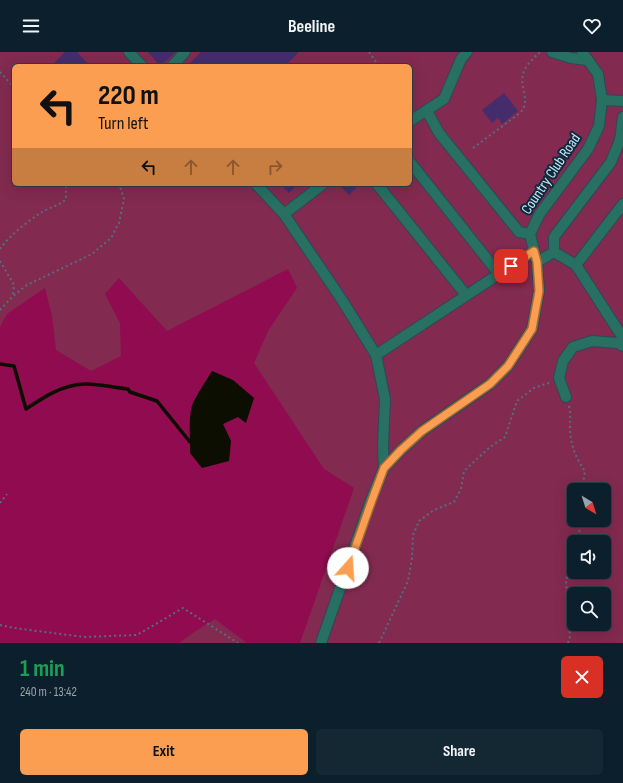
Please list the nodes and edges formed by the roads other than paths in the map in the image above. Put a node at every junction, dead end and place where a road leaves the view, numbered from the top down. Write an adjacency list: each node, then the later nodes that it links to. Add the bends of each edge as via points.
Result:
1 (129, 52): 6 (street)
2 (185, 52): 7 (street)
3 (467, 52): 10 (street, via 461,59 444,99)
4 (552, 52): 5 (street, via 571,58)
5 (585, 56): 8 (street, Country Club Road, via 598,74)
6 (140, 64)
7 (174, 64)
8 (602, 100): 9 (street); 19 (street, Country Club Road, via 599,126 588,149 539,216)
9 (623, 101)
10 (427, 110): 12 (street); 19 (street, via 439,133 519,232)
11 (623, 117): 21 (street, via 620,140 611,162 554,238)
12 (412, 120)
13 (412, 165): 24 (street)
14 (258, 186): 18 (street, Country Club Road)
15 (320, 186): 18 (street)
16 (379, 186): 25 (street)
17 (623, 204): 23 (street)
18 (284, 214): 28 (street, Country Club Road)
19 (530, 234): 20 (street, Country Club Road)
20 (534, 251): 22 (street, Country Club Road); 24 (street)
21 (554, 252): 22 (street); 23 (street)
22 (537, 262): 30 (street, Country Club Road, via 539,291 532,329 508,366 490,384 422,431)
23 (576, 265): 26 (street)
24 (499, 274): 25 (street)
25 (466, 295): 28 (street)
26 (623, 338)
27 (623, 346): 29 (street, via 618,343 592,341 573,347 563,361 559,378)
28 (376, 355): 30 (street, Country Club Road, via 386,399)
29 (566, 397)
30 (384, 468): 31 (street, Country Club Road)
31 (321, 643)

